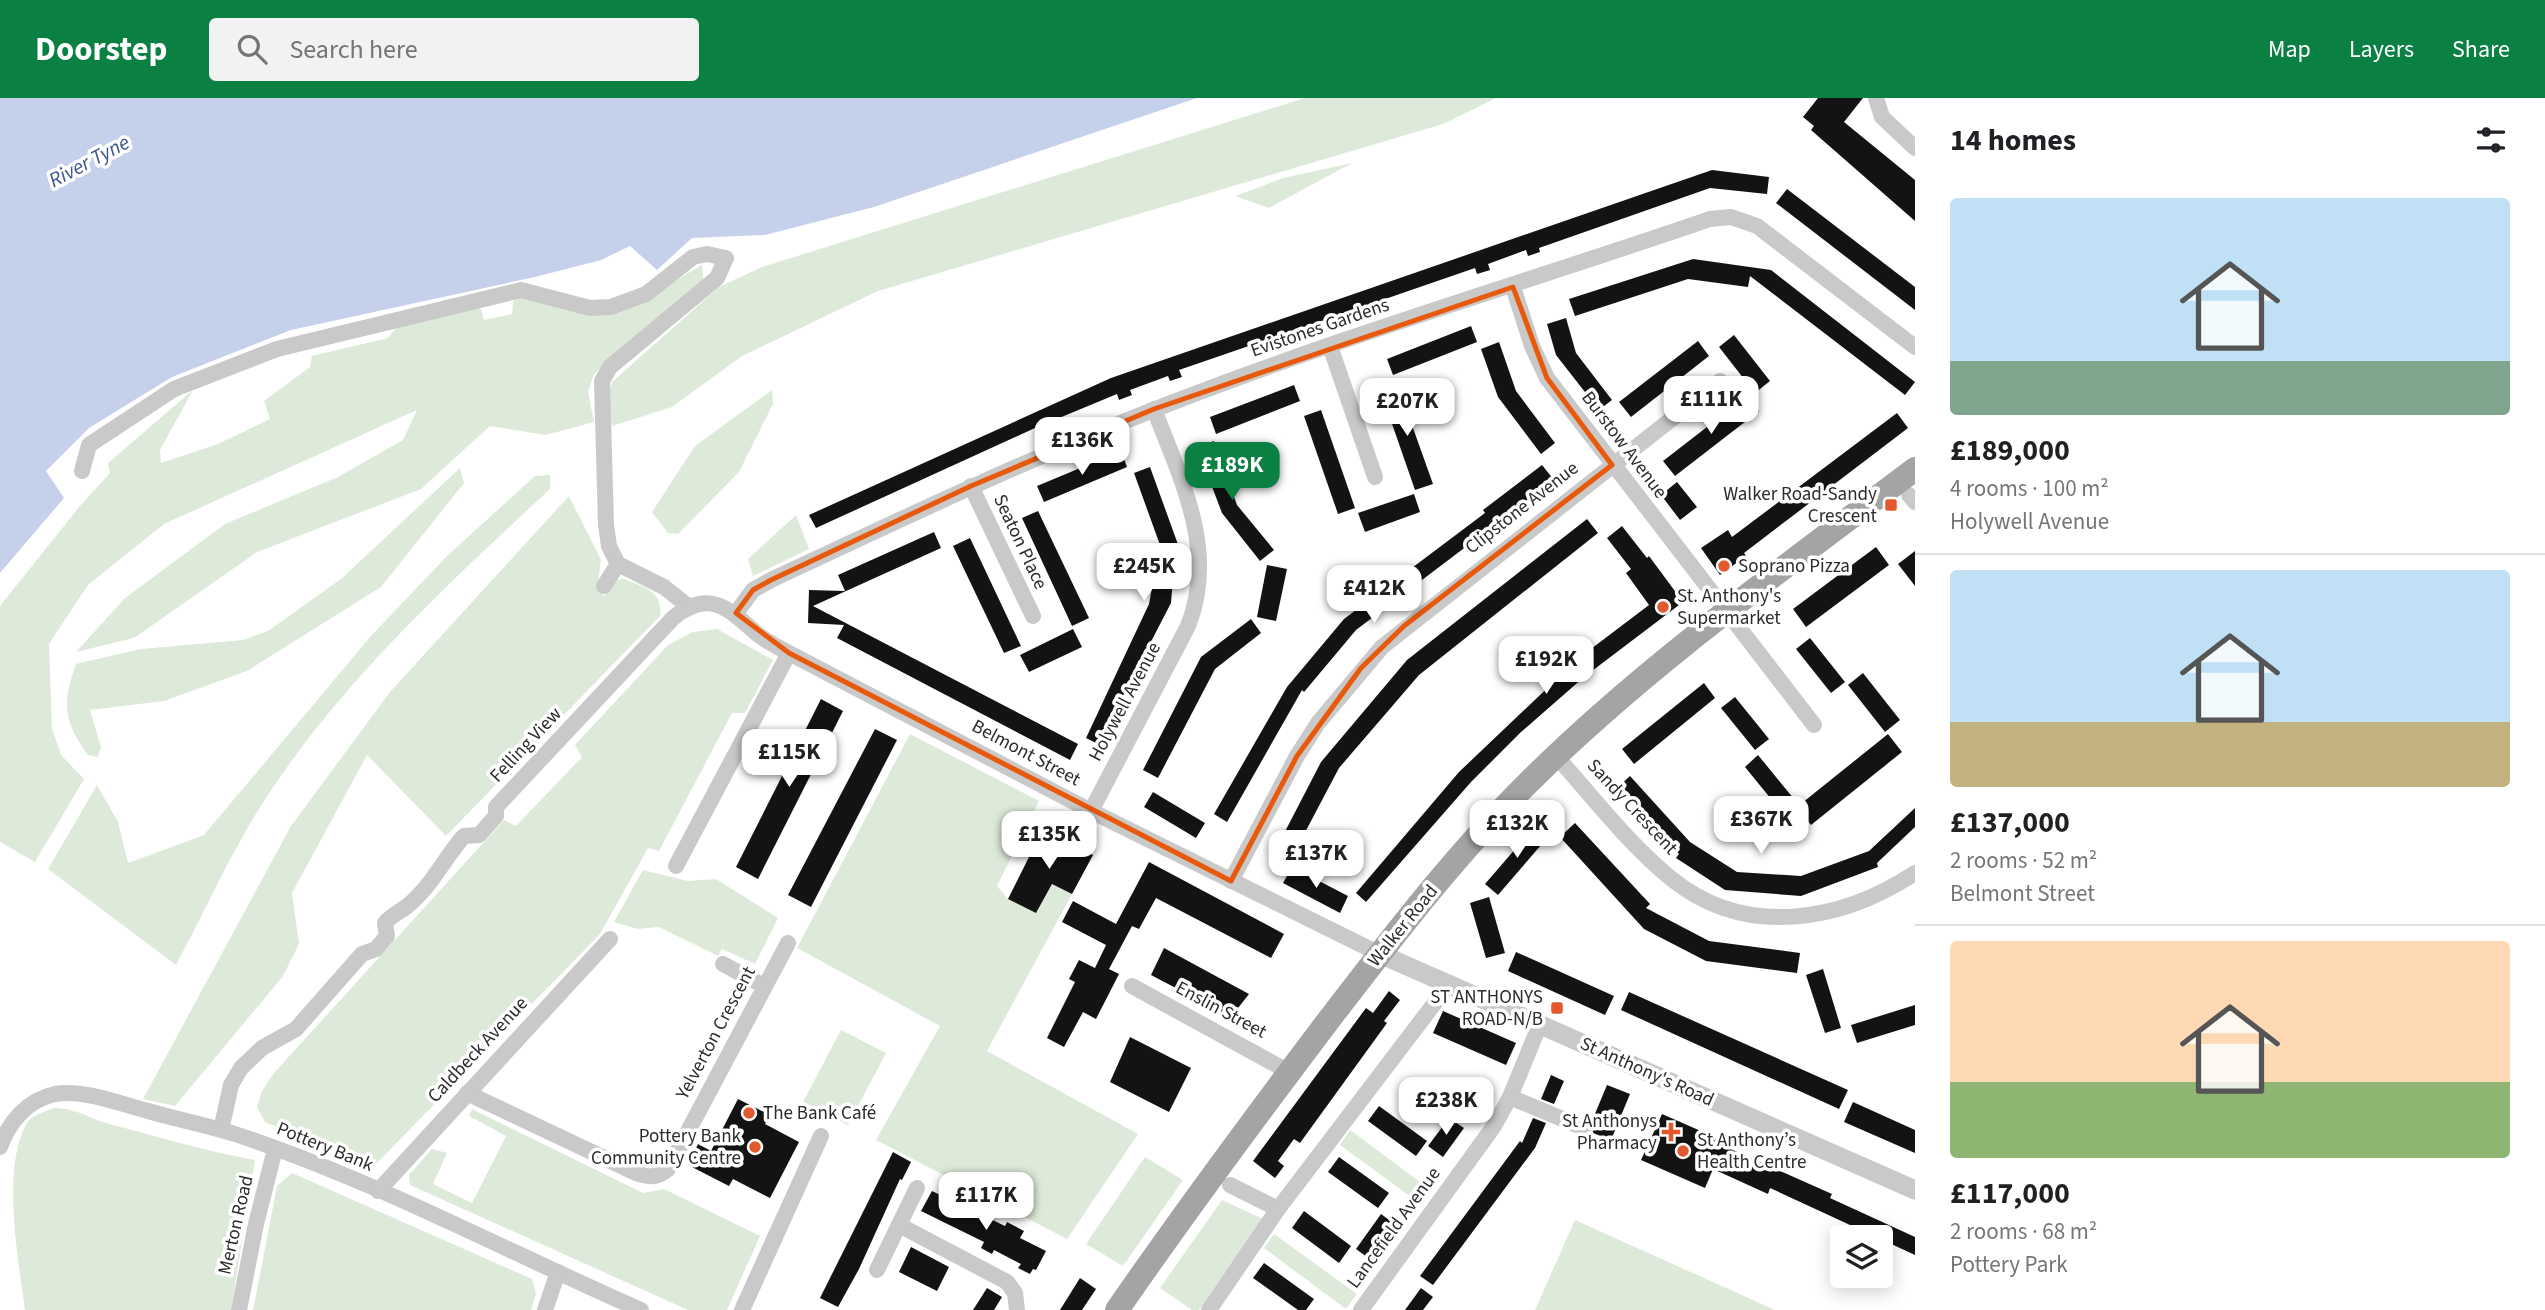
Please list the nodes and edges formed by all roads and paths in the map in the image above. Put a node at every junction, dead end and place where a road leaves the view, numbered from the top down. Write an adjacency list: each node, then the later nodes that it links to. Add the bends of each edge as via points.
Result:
1 (1876, 98): 2 (street, via 1882,117)
2 (1915, 148)
3 (1513, 287): 4 (street, Evistones Gardens); 5 (street, Evistones Gardens, via 1710,219 1731,217 1757,226); 8 (street, Burstow Avenue, via 1547,378)
4 (1330, 346): 7 (street, Evistones Gardens); 11 (street)
5 (1915, 347)
6 (1720, 381): 8 (street, Clipstone Avenue)
7 (1154, 409): 12 (street, Evistones Gardens); 22 (street, Holywell Avenue, via 1196,526 1201,557 1199,595 1188,626)
8 (1612, 465): 17 (street, Burstow Avenue); 25 (street, Clipstone Avenue, via 1404,626 1361,668 1297,757)
9 (1915, 469): 17 (main road, Walker Road)
10 (82, 471): 13 (street, via 89,445 174,389 240,361 521,290 590,308 611,307 646,293 693,257 726,258 717,278 610,367 602,381 606,525)
11 (1375, 477)
12 (971, 486): 16 (street, Evistones Gardens, via 771,580 753,590); 18 (street, Seaton Place)
13 (618, 564): 14 (street); 15 (street, via 664,587)
14 (604, 586)
15 (688, 606): 16 (street, via 708,603); 38 (street, Felling View, via 496,807 496,816 479,835 464,835 406,908 394,912 385,923 387,936 376,949 362,954 291,1033 247,1061 231,1085)
16 (736, 613): 19 (street, Belmont Street, via 764,639)
17 (1727, 614): 20 (street, Burstow Avenue); 21 (main road, Walker Road)
18 (1032, 616)
19 (789, 653): 22 (street, Belmont Street); 23 (street)
20 (1814, 725)
21 (1556, 756): 24 (street, Sandy Crescent, via 1658,867 1689,891 1727,910 1765,918 1811,916 1856,905); 28 (main road, Walker Road, via 1464,851)
22 (1091, 811): 25 (street, Belmont Street)
23 (676, 866)
24 (1915, 873)
25 (1231, 881): 28 (street, Belmont Street)
26 (610, 939): 35 (street, Caldbeck Avenue)
27 (788, 943): 31 (street, Yelverton Crescent)
28 (1380, 954): 30 (street, St Anthony's Road); 34 (main road, Walker Road)
29 (723, 964): 31 (street)
30 (1450, 983): 33 (street, St Anthony's Road); 46 (street)
31 (764, 986): 35 (street, Yelverton Crescent, via 668,1169 654,1177 636,1173)
32 (1132, 986): 34 (street, Enslin Street)
33 (1540, 1024): 36 (street, Lancefield Avenue); 44 (street, St Anthony's Road)
34 (1289, 1072): 55 (main road, Walker Road)
35 (467, 1093): 45 (street, Caldbeck Avenue)
36 (1510, 1097): 37 (street); 57 (street, Lancefield Avenue)
37 (1584, 1128)
38 (221, 1130): 40 (street, Pottery Bank, via 67,1093 29,1105 10,1124); 41 (street, Pottery Bank)
39 (821, 1136): 53 (street)
40 (0, 1147)
41 (275, 1149): 45 (street, Pottery Bank); 50 (street, Merton Road)
42 (1230, 1185): 46 (street)
43 (917, 1188): 47 (street)
44 (1915, 1190)
45 (378, 1191): 49 (street, Pottery Bank)
46 (1278, 1209): 56 (street)
47 (899, 1225): 48 (street); 54 (street, via 1007,1282 1015,1293)
48 (877, 1270)
49 (558, 1272): 51 (street); 52 (street, Pottery Bank)
50 (239, 1310)
51 (545, 1310)
52 (641, 1310)
53 (743, 1310)
54 (1017, 1310)
55 (1117, 1310)
56 (1209, 1310)
57 (1361, 1310)

